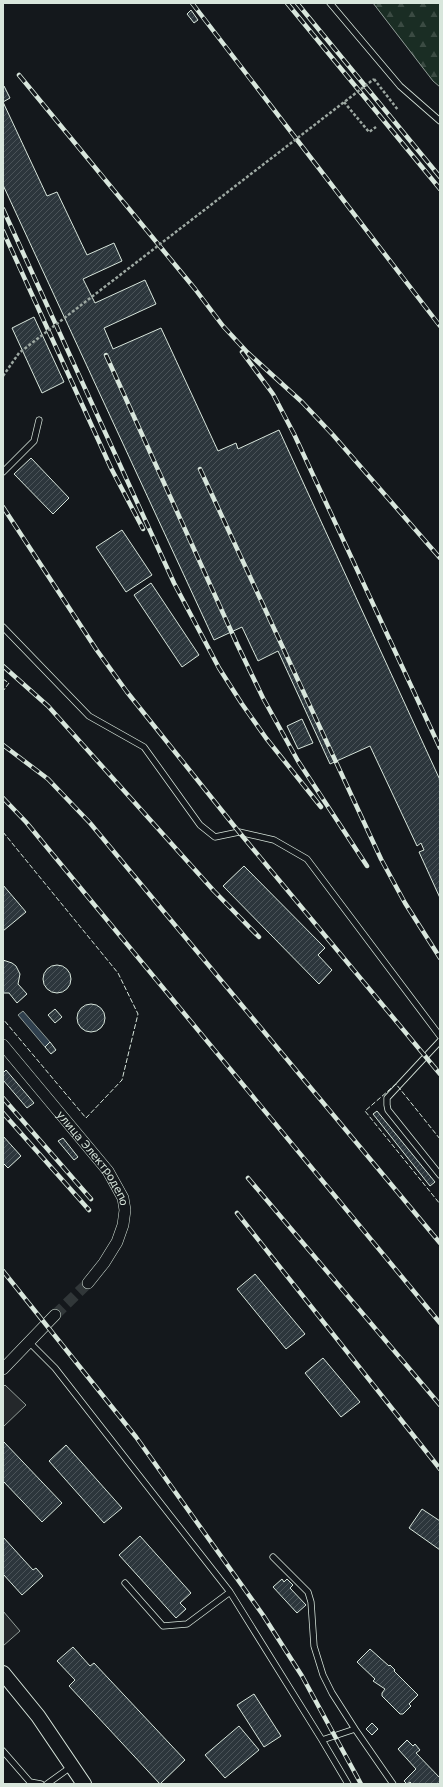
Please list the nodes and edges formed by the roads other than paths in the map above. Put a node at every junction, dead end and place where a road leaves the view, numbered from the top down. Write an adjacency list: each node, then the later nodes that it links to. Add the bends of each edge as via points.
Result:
1 (330, 3): 2 (lane, via 400,86)
2 (440, 121)
3 (39, 420): 4 (lane, via 34,442)
4 (3, 472)
5 (3, 627): 6 (lane, via 89,716 144,747 200,825 215,837 239,832 274,840 308,859)
6 (440, 1036)
7 (440, 1041): 9 (lane, via 386,1101 388,1110)
8 (3, 1045): 10 (street, улица Электродепо, via 108,1170 123,1198 123,1225 117,1242)
9 (440, 1175)
10 (88, 1283)
11 (55, 1315): 12 (street)
12 (30, 1343): 13 (street); 16 (lane, via 55,1368)
13 (3, 1369)
14 (273, 1558): 18 (lane, via 308,1592 317,1658 328,1686)
15 (125, 1583): 16 (lane, via 163,1626 187,1624)
16 (230, 1592): 19 (lane)
17 (3, 1673): 21 (street, via 38,1716)
18 (356, 1729): 19 (lane); 26 (lane)
19 (322, 1740): 25 (lane)
20 (3, 1751): 22 (lane, via 30,1782)
21 (72, 1766): 23 (lane); 24 (street)
22 (40, 1784)
23 (47, 1784)
24 (84, 1784)
25 (348, 1784)
26 (394, 1784)

